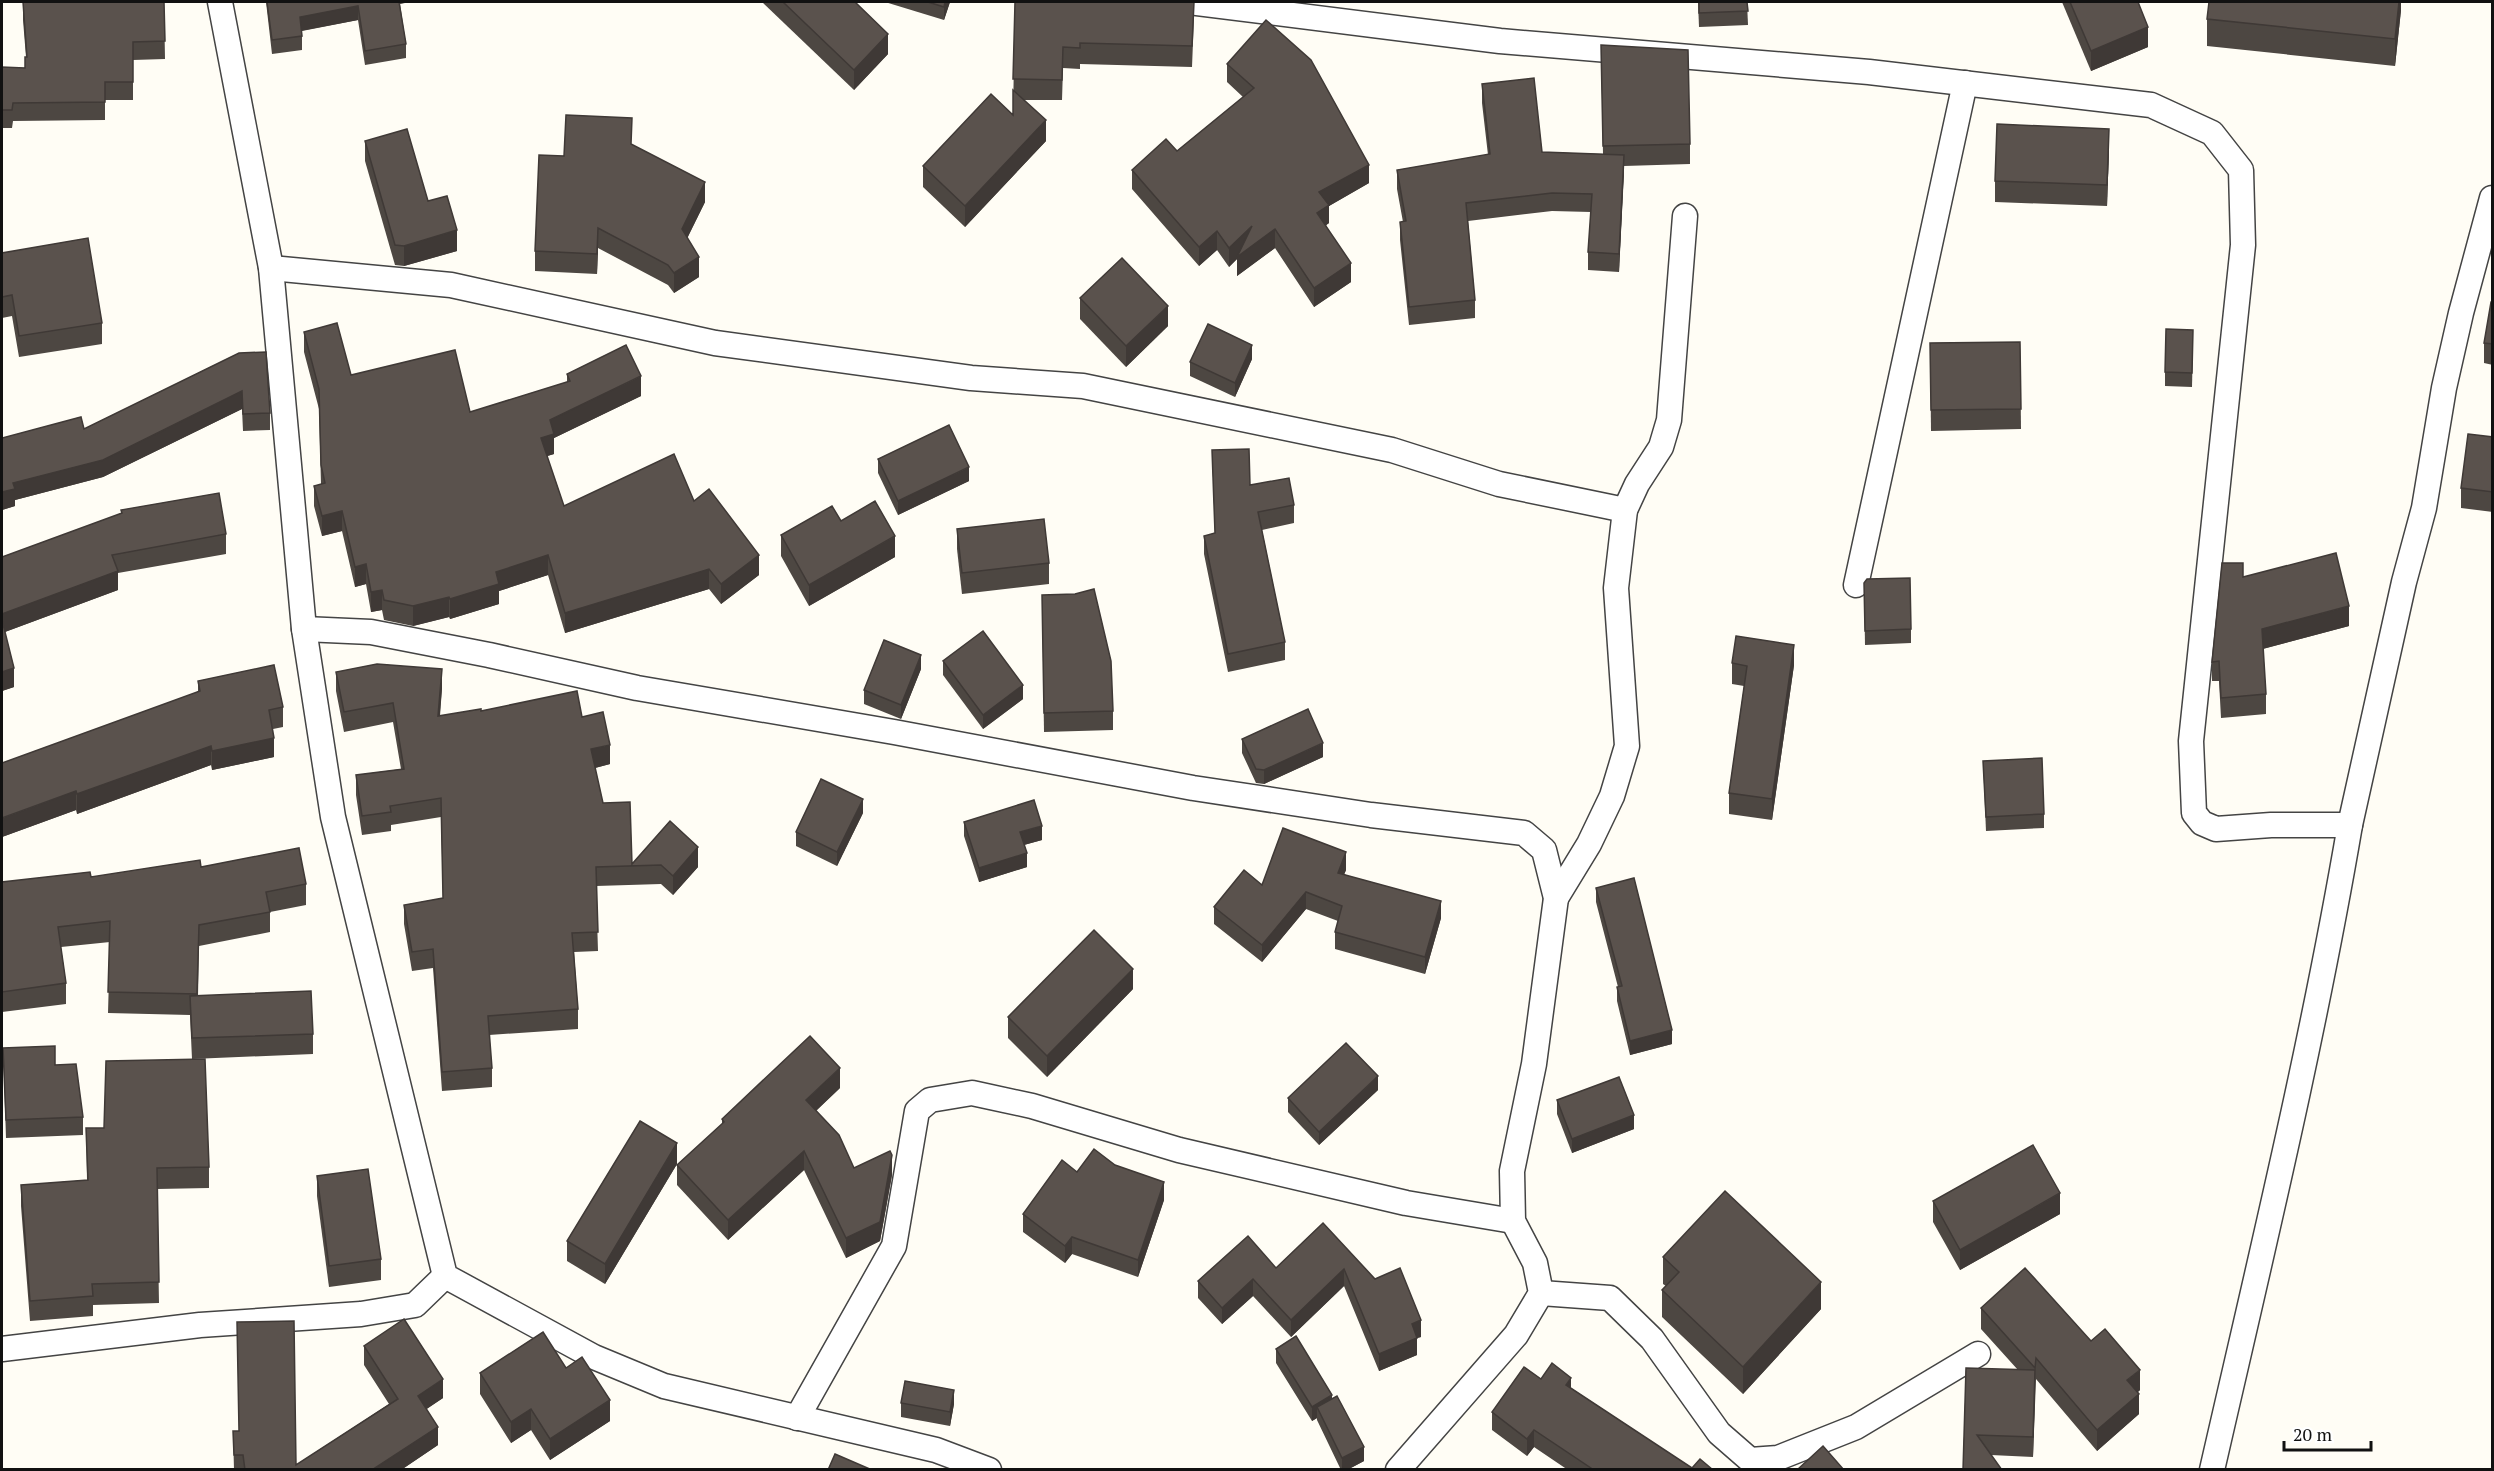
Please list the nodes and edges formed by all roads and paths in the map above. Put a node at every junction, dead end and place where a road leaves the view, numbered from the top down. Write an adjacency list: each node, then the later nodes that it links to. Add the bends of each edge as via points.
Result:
1 (220, 2): 6 (street)
2 (1189, 2): 3 (street, via 1500,41)
3 (1965, 83): 8 (street); 10 (street, via 2151,105 2212,134 2241,170 2243,244 2191,741 2194,813 2202,823 2216,829)
4 (2493, 198): 10 (street, via 2461,313 2424,508)
5 (1684, 216): 7 (street, via 1669,420 1661,447 1636,484)
6 (271, 268): 7 (street, via 452,285 715,343 971,378 1083,386 1392,450 1499,484); 9 (street)
7 (1626, 510): 11 (street, via 1616,588 1627,746 1612,796)
8 (1856, 585)
9 (304, 629): 11 (street, via 371,632 637,688 1193,788 1524,833 1544,850); 13 (street, via 333,817)
10 (2350, 825): 20 (street, via 2300,1085)
11 (1556, 898): 12 (street, via 1534,1064 1512,1171)
12 (1513, 1221): 14 (street, via 1535,1263); 17 (street, via 1406,1203 1179,1150 1032,1106 972,1093 930,1100 917,1111 894,1246)
13 (445, 1276): 15 (street, via 415,1305 361,1314 200,1325); 17 (street, via 594,1358 664,1386)
14 (1541, 1293): 16 (street, via 1610,1298 1652,1339 1719,1433 1750,1460 1778,1458 1856,1427); 19 (street, via 1516,1335)
15 (2, 1349)
16 (1978, 1354)
17 (797, 1418): 18 (street, via 936,1450)
18 (989, 1470)
19 (1398, 1470)
20 (2212, 1470)

